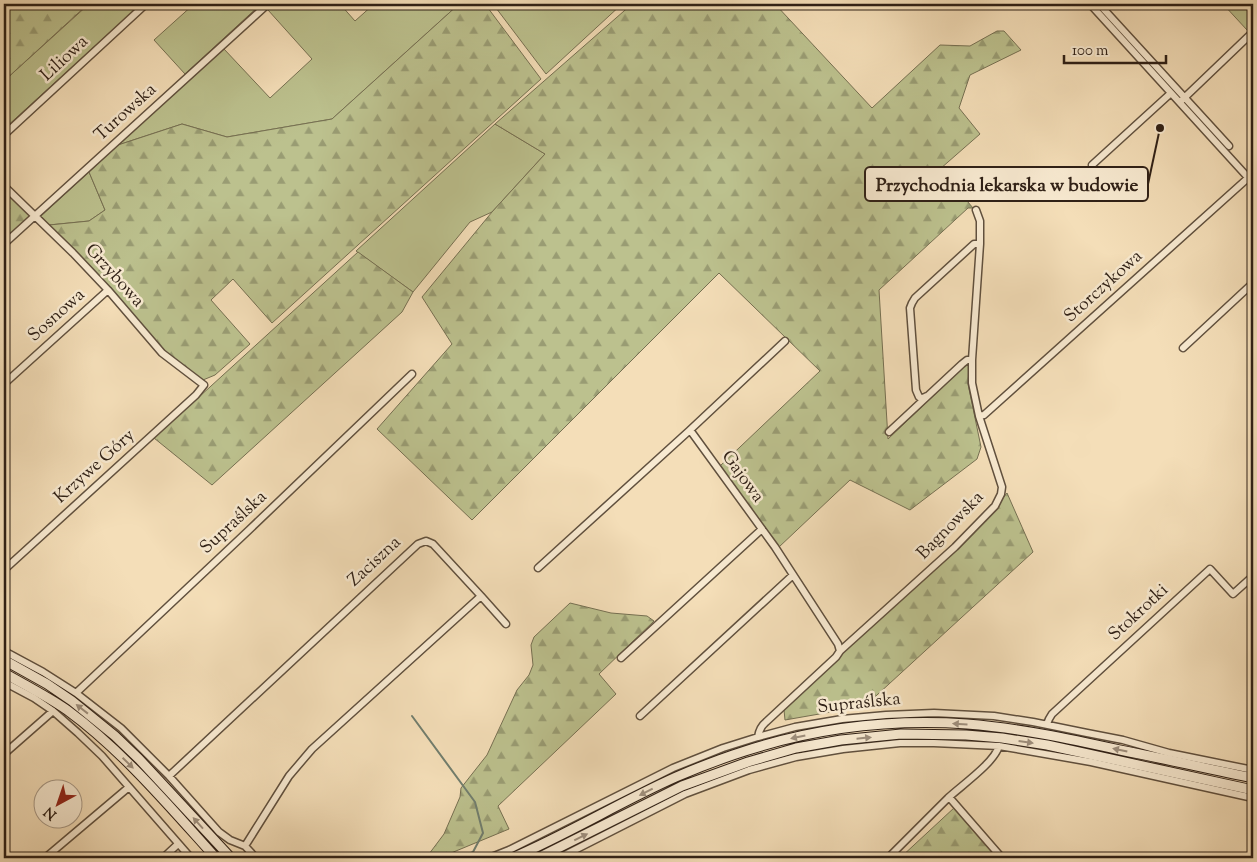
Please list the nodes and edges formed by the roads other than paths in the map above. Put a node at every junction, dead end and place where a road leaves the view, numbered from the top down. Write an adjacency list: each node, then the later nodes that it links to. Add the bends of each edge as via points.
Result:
1 (146, 4): 9 (street, Liliowa)
2 (268, 4): 16 (street, Turowska)
3 (1090, 4): 4 (street)
4 (1101, 6): 6 (street); 7 (street)
5 (1253, 32): 7 (street)
6 (1171, 93): 8 (street); 11 (street)
7 (1185, 97): 8 (street); 10 (street)
8 (1179, 102): 12 (street)
9 (4, 135)
10 (1229, 146)
11 (1092, 165)
12 (1248, 178): 13 (street); 28 (street, Storczykowa, via 984,415)
13 (1253, 183)
14 (4, 186): 16 (street, Grzybowa)
15 (976, 210): 18 (street, Bagnowska, via 980,221)
16 (34, 216): 17 (street, Turowska); 20 (street, Grzybowa)
17 (4, 244)
18 (980, 244): 23 (street, Bagnowska); 27 (street, via 974,244 915,298 910,308 916,390 919,397)
19 (1253, 284): 22 (street)
20 (108, 290): 25 (street, Sosnowa); 26 (street, Grzybowa, via 162,353)
21 (785, 341): 29 (street)
22 (1183, 348)
23 (972, 360): 27 (street, via 962,364); 28 (street, Bagnowska, via 972,383)
24 (412, 374): 44 (street, Supraślska)
25 (4, 384)
26 (204, 385): 33 (street, Krzywe Góry)
27 (928, 396): 30 (street)
28 (979, 416): 39 (street, Bagnowska, via 1002,486 995,506 955,547)
29 (690, 430): 31 (street, Gajowa); 32 (street)
30 (889, 432)
31 (762, 529): 34 (street, Gajowa); 40 (street)
32 (538, 568)
33 (4, 570)
34 (794, 575): 39 (street, Gajowa); 46 (street)
35 (1253, 576): 47 (street, Stokrotki, via 1233,594 1210,569 1052,714)
36 (481, 596): 37 (street, Zaciszna); 52 (street, Zaciszna, via 433,544 426,541 418,544); 59 (street, via 312,749 288,776)
37 (506, 624)
38 (4, 651): 44 (street)
39 (840, 651): 48 (street, Bagnowska, via 766,722)
40 (622, 658)
41 (4, 660): 64 (main road, one-way to 41, via 115,736 72,701)
42 (4, 673): 63 (main road, one-way to 63, via 40,692 108,743)
43 (4, 682): 45 (street)
44 (76, 693): 52 (street, via 122,728)
45 (53, 712): 50 (street); 54 (street, via 102,756)
46 (640, 716)
47 (1047, 724): 48 (street, Supraślska, via 965,714 894,714 794,727); 51 (street, Supraślska)
48 (758, 737): 66 (street, Supraślska, via 673,768)
49 (999, 746): 56 (street, via 994,757); 57 (street, via 1090,762); 69 (street, via 900,744 796,757 749,770 685,794)
50 (4, 754)
51 (1253, 770)
52 (168, 776): 59 (street, via 219,832)
53 (1253, 778): 67 (main road, one-way to 67, via 1067,738 1004,728 902,723 840,729 745,751 676,777)
54 (128, 787): 58 (street); 60 (street)
55 (1253, 790): 68 (main road, one-way to 55, via 682,786 748,762 796,748 902,734 966,735 1047,745)
56 (949, 797): 70 (street); 71 (street)
57 (1253, 798)
58 (178, 844): 61 (street); 62 (street)
59 (245, 846): 65 (street)
60 (45, 858)
61 (163, 858)
62 (191, 858)
63 (216, 858)
64 (231, 858)
65 (256, 858)
66 (489, 858)
67 (512, 858)
68 (538, 858)
69 (559, 858)
70 (888, 858)
71 (1002, 858)

